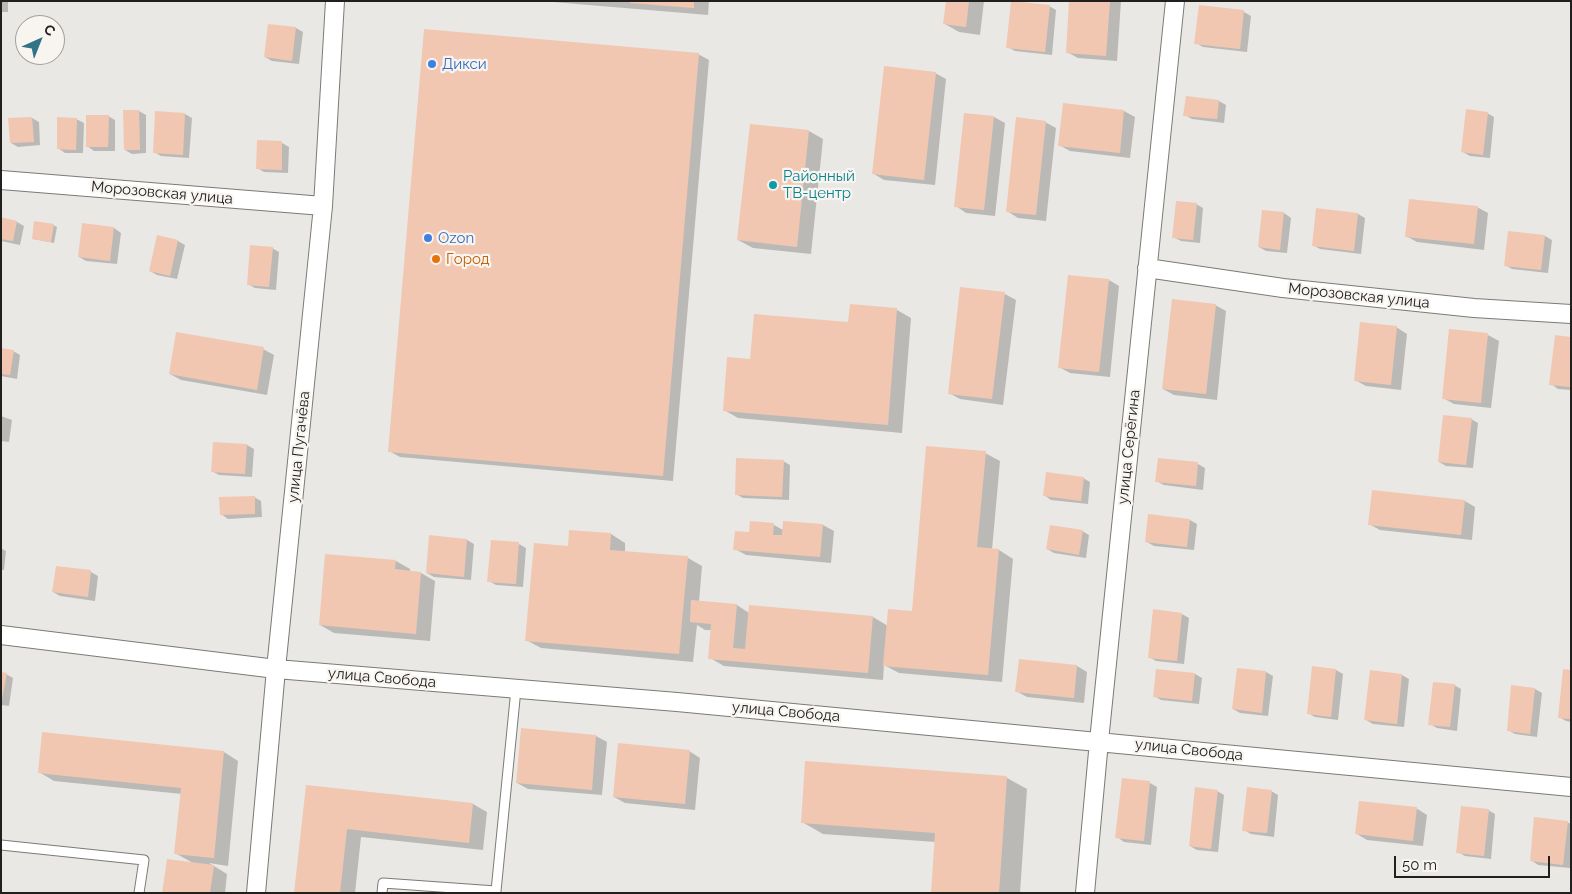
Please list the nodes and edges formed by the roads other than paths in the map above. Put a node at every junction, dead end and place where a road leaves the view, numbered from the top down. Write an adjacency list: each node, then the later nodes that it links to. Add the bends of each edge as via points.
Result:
1 (335, 1): 4 (street, улица Пугачёва)
2 (1175, 1): 5 (street, улица Серёгина)
3 (1, 180): 4 (street, Морозовская улица)
4 (324, 206): 8 (street, улица Пугачёва)
5 (1148, 268): 6 (street, Морозовская улица, via 1282,288 1474,308); 10 (street, улица Серёгина)
6 (1571, 314)
7 (1, 635): 8 (street, улица Свобода)
8 (276, 668): 9 (street, улица Свобода); 14 (street, улица Пугачёва)
9 (516, 689): 10 (street, улица Свобода); 15 (lane, via 496,891 383,883)
10 (1099, 741): 11 (street, улица Свобода); 16 (street, улица Серёгина)
11 (1571, 787)
12 (1, 845): 13 (lane, via 144,860)
13 (139, 893)
14 (256, 893)
15 (382, 893)
16 (1085, 893)

